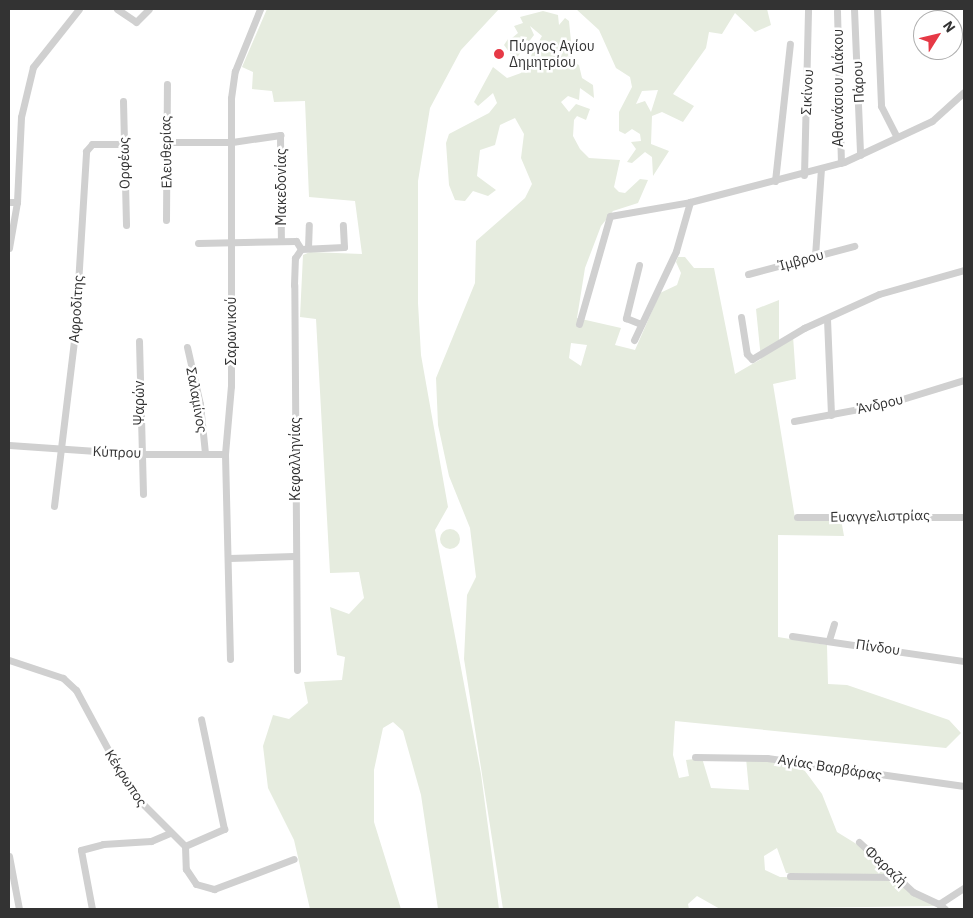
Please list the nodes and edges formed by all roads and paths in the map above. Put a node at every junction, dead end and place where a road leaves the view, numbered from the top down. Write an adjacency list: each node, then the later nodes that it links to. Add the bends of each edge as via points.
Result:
1 (79, 9): 22 (street, via 33,67 21,117)
2 (117, 9): 3 (street, via 136,22)
3 (149, 9)
4 (260, 9): 15 (street, Σαρωνικού, via 232,85)
5 (808, 9): 20 (street, Σικίνου)
6 (854, 9): 17 (street, Πάρου)
7 (878, 9): 13 (street, via 881,106)
8 (837, 12): 18 (street, Αθανάσιου Διάκου)
9 (790, 44): 21 (street)
10 (167, 84): 14 (street, Ελευθερίας)
11 (964, 92): 13 (street, via 932,121)
12 (123, 100): 16 (street, Ορφέως)
13 (896, 135): 17 (street)
14 (166, 142): 15 (street); 24 (street, Ελευθερίας)
15 (232, 142): 28 (street, Σαρωνικού); 29 (street, Μακεδονίας, via 280,135)
16 (123, 144): 25 (street, Ορφέως); 49 (street, Αφροδίτης, via 92,144 86,151 75,333)
17 (860, 155): 18 (street)
18 (841, 164): 19 (street)
19 (821, 170): 20 (street); 34 (street)
20 (804, 175): 21 (street)
21 (775, 181): 23 (street)
22 (13, 202): 32 (street)
23 (690, 202): 40 (street, via 610,216); 41 (street, via 676,252)
24 (166, 220)
25 (126, 225)
26 (343, 225): 33 (street, via 344,247)
27 (309, 226): 33 (street, Κεφαλληνίας)
28 (231, 240): 29 (street); 30 (street); 52 (street, Σαρωνικού, via 231,386)
29 (281, 240): 33 (street, via 296,241)
30 (198, 242)
31 (854, 246): 34 (street, Ίμβρου)
32 (9, 248)
33 (304, 249): 57 (street, Κεφαλληνίας, via 295,258 294,285)
34 (815, 256): 37 (street, Ίμβρου)
35 (639, 265): 41 (street, via 626,318)
36 (964, 270): 39 (street, via 886,291)
37 (748, 274)
38 (741, 317): 39 (street, via 747,354 752,359)
39 (827, 319): 46 (street)
40 (579, 324)
41 (641, 324): 42 (street)
42 (634, 340)
43 (139, 341): 51 (street, Ψαρών)
44 (187, 347): 50 (street, Σαλαμίνος, via 200,404)
45 (964, 380): 46 (street, Άνδρου, via 886,404)
46 (831, 415): 47 (street, Άνδρου)
47 (794, 421)
48 (9, 445): 49 (street, Κύπρου)
49 (58, 450): 51 (street, Κύπρου); 54 (street, Αφροδίτης)
50 (204, 453): 51 (street, Κύπρου); 52 (street, Κύπρου)
51 (140, 454): 53 (street, Ψαρών)
52 (225, 454): 58 (street, Σαρωνικού)
53 (143, 494)
54 (54, 506)
55 (797, 517): 56 (street, Ευαγγελιστρίας)
56 (964, 518)
57 (294, 556): 58 (street); 65 (street, Κεφαλληνίας)
58 (228, 558): 62 (street, Σαρωνικού)
59 (834, 624): 61 (street)
60 (792, 636): 61 (street, Πίνδου)
61 (829, 640): 64 (street, Πίνδου)
62 (230, 659)
63 (9, 660): 69 (street, Κέκρωπος, via 70,684 131,792)
64 (964, 661)
65 (297, 670)
66 (201, 719): 71 (street, via 224,829)
67 (694, 756): 68 (street, Αγίας Βαρβάρας, via 767,758)
68 (964, 786)
69 (170, 833): 71 (street, Κέκρωπος); 79 (street, via 151,841 103,844 81,850)
70 (859, 842): 75 (street, Φαραζή)
71 (185, 846): 73 (street, via 186,869 204,889 248,878)
72 (9, 856): 78 (street)
73 (294, 859)
74 (790, 876): 75 (street)
75 (895, 877): 77 (street, Φαραζή)
76 (964, 888): 77 (street)
77 (942, 907)
78 (19, 909)
79 (92, 909)

